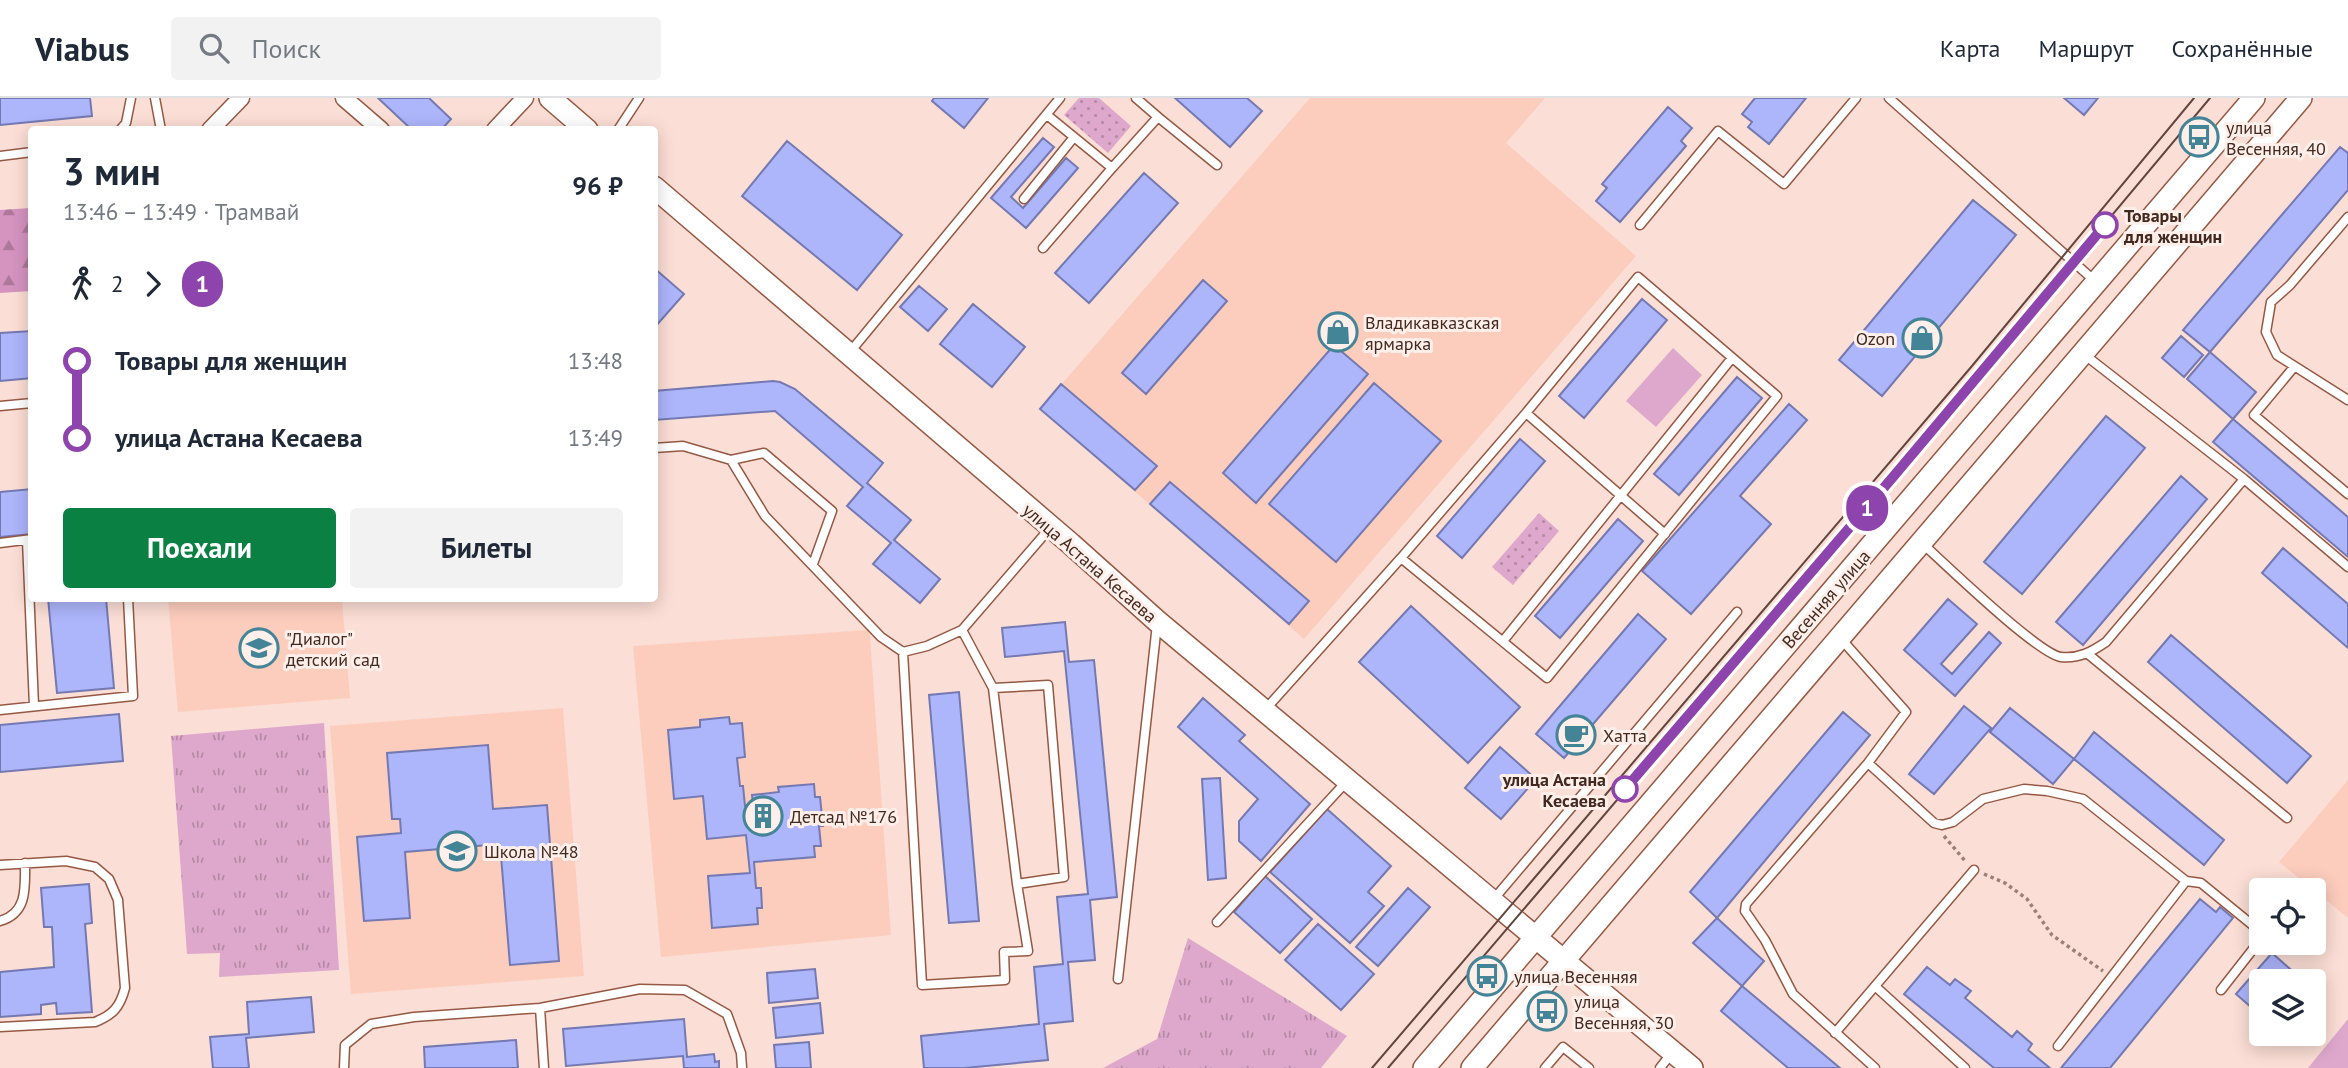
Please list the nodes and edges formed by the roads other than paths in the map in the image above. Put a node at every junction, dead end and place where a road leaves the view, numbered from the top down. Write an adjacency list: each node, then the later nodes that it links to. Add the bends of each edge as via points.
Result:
1 (131, 98): 16 (lane)
2 (155, 98): 17 (lane)
3 (241, 98): 18 (street)
4 (344, 98): 19 (street)
5 (524, 98): 20 (street)
6 (550, 98): 21 (street)
7 (639, 98): 22 (lane)
8 (1060, 98): 14 (lane)
9 (1136, 98): 15 (lane)
10 (1856, 98): 31 (lane, via 1784,184 1718,131)
11 (1889, 98): 33 (lane)
12 (2253, 98): 33 (street, Весенняя улица)
13 (2301, 98): 34 (street, Весенняя улица)
14 (1047, 115): 23 (lane); 35 (lane)
15 (1158, 117): 26 (lane); 27 (lane)
16 (123, 126)
17 (160, 126)
18 (214, 126)
19 (376, 126)
20 (499, 126)
21 (582, 126)
22 (621, 126)
23 (1074, 137): 27 (lane); 29 (lane)
24 (28, 152): 25 (lane)
25 (0, 156)
26 (1217, 165)
27 (1112, 168): 32 (lane)
28 (658, 190): 35 (street, улица Астана Кесаева)
29 (1024, 199)
30 (2348, 217): 37 (lane, via 2271,302 2266,332 2277,355)
31 (1640, 225)
32 (1043, 248)
33 (2096, 282): 80 (street, Весенняя улица)
34 (2083, 353): 44 (lane); 51 (street, Весенняя улица)
35 (848, 354): 47 (street, улица Астана Кесаева)
36 (1732, 358): 41 (lane, via 1638,277); 46 (lane); 48 (lane, via 1777,396)
37 (2294, 367): 38 (lane); 45 (lane, via 2254,415)
38 (2348, 400)
39 (28, 403): 40 (lane)
40 (0, 406)
41 (1526, 413): 46 (lane); 52 (lane)
42 (658, 448): 43 (lane, via 683,446)
43 (731, 460): 53 (lane, via 765,516); 53 (lane, via 764,453 832,511)
44 (2244, 479): 54 (lane); 63 (lane, via 2106,642)
45 (2348, 494)
46 (1621, 495): 48 (lane); 61 (lane)
47 (1050, 528): 58 (street, улица Астана Кесаева); 59 (lane)
48 (1665, 534): 61 (lane, via 1548,678)
49 (28, 539): 50 (lane)
50 (0, 543)
51 (1921, 543): 60 (street, Весенняя улица); 63 (lane, via 2034,642 2060,657)
52 (1401, 558): 61 (lane); 67 (lane)
53 (813, 564): 62 (lane, via 881,636)
54 (2348, 567)
55 (31, 602): 65 (lane)
56 (128, 602): 65 (lane, via 133,696)
57 (1737, 612): 76 (lane)
58 (1157, 621): 67 (street, улица Астана Кесаева); 83 (lane)
59 (962, 630): 62 (lane); 64 (lane)
60 (1839, 638): 68 (lane, via 1906,712); 82 (street, Весенняя улица)
61 (1503, 641)
62 (903, 652): 75 (lane, via 922,985 1005,980 1004,952 1028,951)
63 (2088, 654): 70 (lane)
64 (993, 688): 75 (lane); 75 (lane, via 1048,685 1065,877)
65 (34, 706): 66 (lane)
66 (0, 710)
67 (1264, 710): 69 (street, улица Астана Кесаева)
68 (1868, 763): 74 (lane, via 1934,823 1942,825 1983,799 2024,789 2083,799); 88 (lane, via 1746,904 1745,911 1793,994)
69 (1347, 781): 76 (street, улица Астана Кесаева); 78 (lane)
70 (2287, 818)
71 (25, 863): 72 (lane); 77 (lane, via 20,908); 87 (lane, via 66,861 95,867 109,879 118,900 125,988 116,1011 95,1022)
72 (0, 865)
73 (1975, 870): 84 (lane)
74 (2186, 881): 79 (lane, via 2200,883); 89 (lane)
75 (1017, 884)
76 (1493, 900): 80 (street, улица Астана Кесаева)
77 (0, 921)
78 (1217, 922)
79 (2249, 922)
80 (1537, 937): 82 (street, улица Астана Кесаева); 94 (street, Весенняя улица)
81 (2249, 954): 85 (lane)
82 (1564, 960): 90 (street, улица Астана Кесаева); 95 (street, Весенняя улица)
83 (1118, 979)
84 (1876, 987): 88 (lane); 100 (lane)
85 (2221, 990)
86 (540, 1008): 91 (lane, via 371,1024 345,1045); 92 (lane); 93 (lane, via 640,989 685,990 727,1014)
87 (0, 1027)
88 (1835, 1033): 99 (lane)
89 (2058, 1046)
90 (1667, 1060): 98 (street, улица Астана Кесаева)
91 (344, 1068)
92 (544, 1068)
93 (743, 1068)
94 (1424, 1068)
95 (1472, 1068)
96 (1545, 1068): 97 (lane, via 1563,1047)
97 (1589, 1068)
98 (1692, 1068)
99 (1875, 1068)
100 (1965, 1068)

